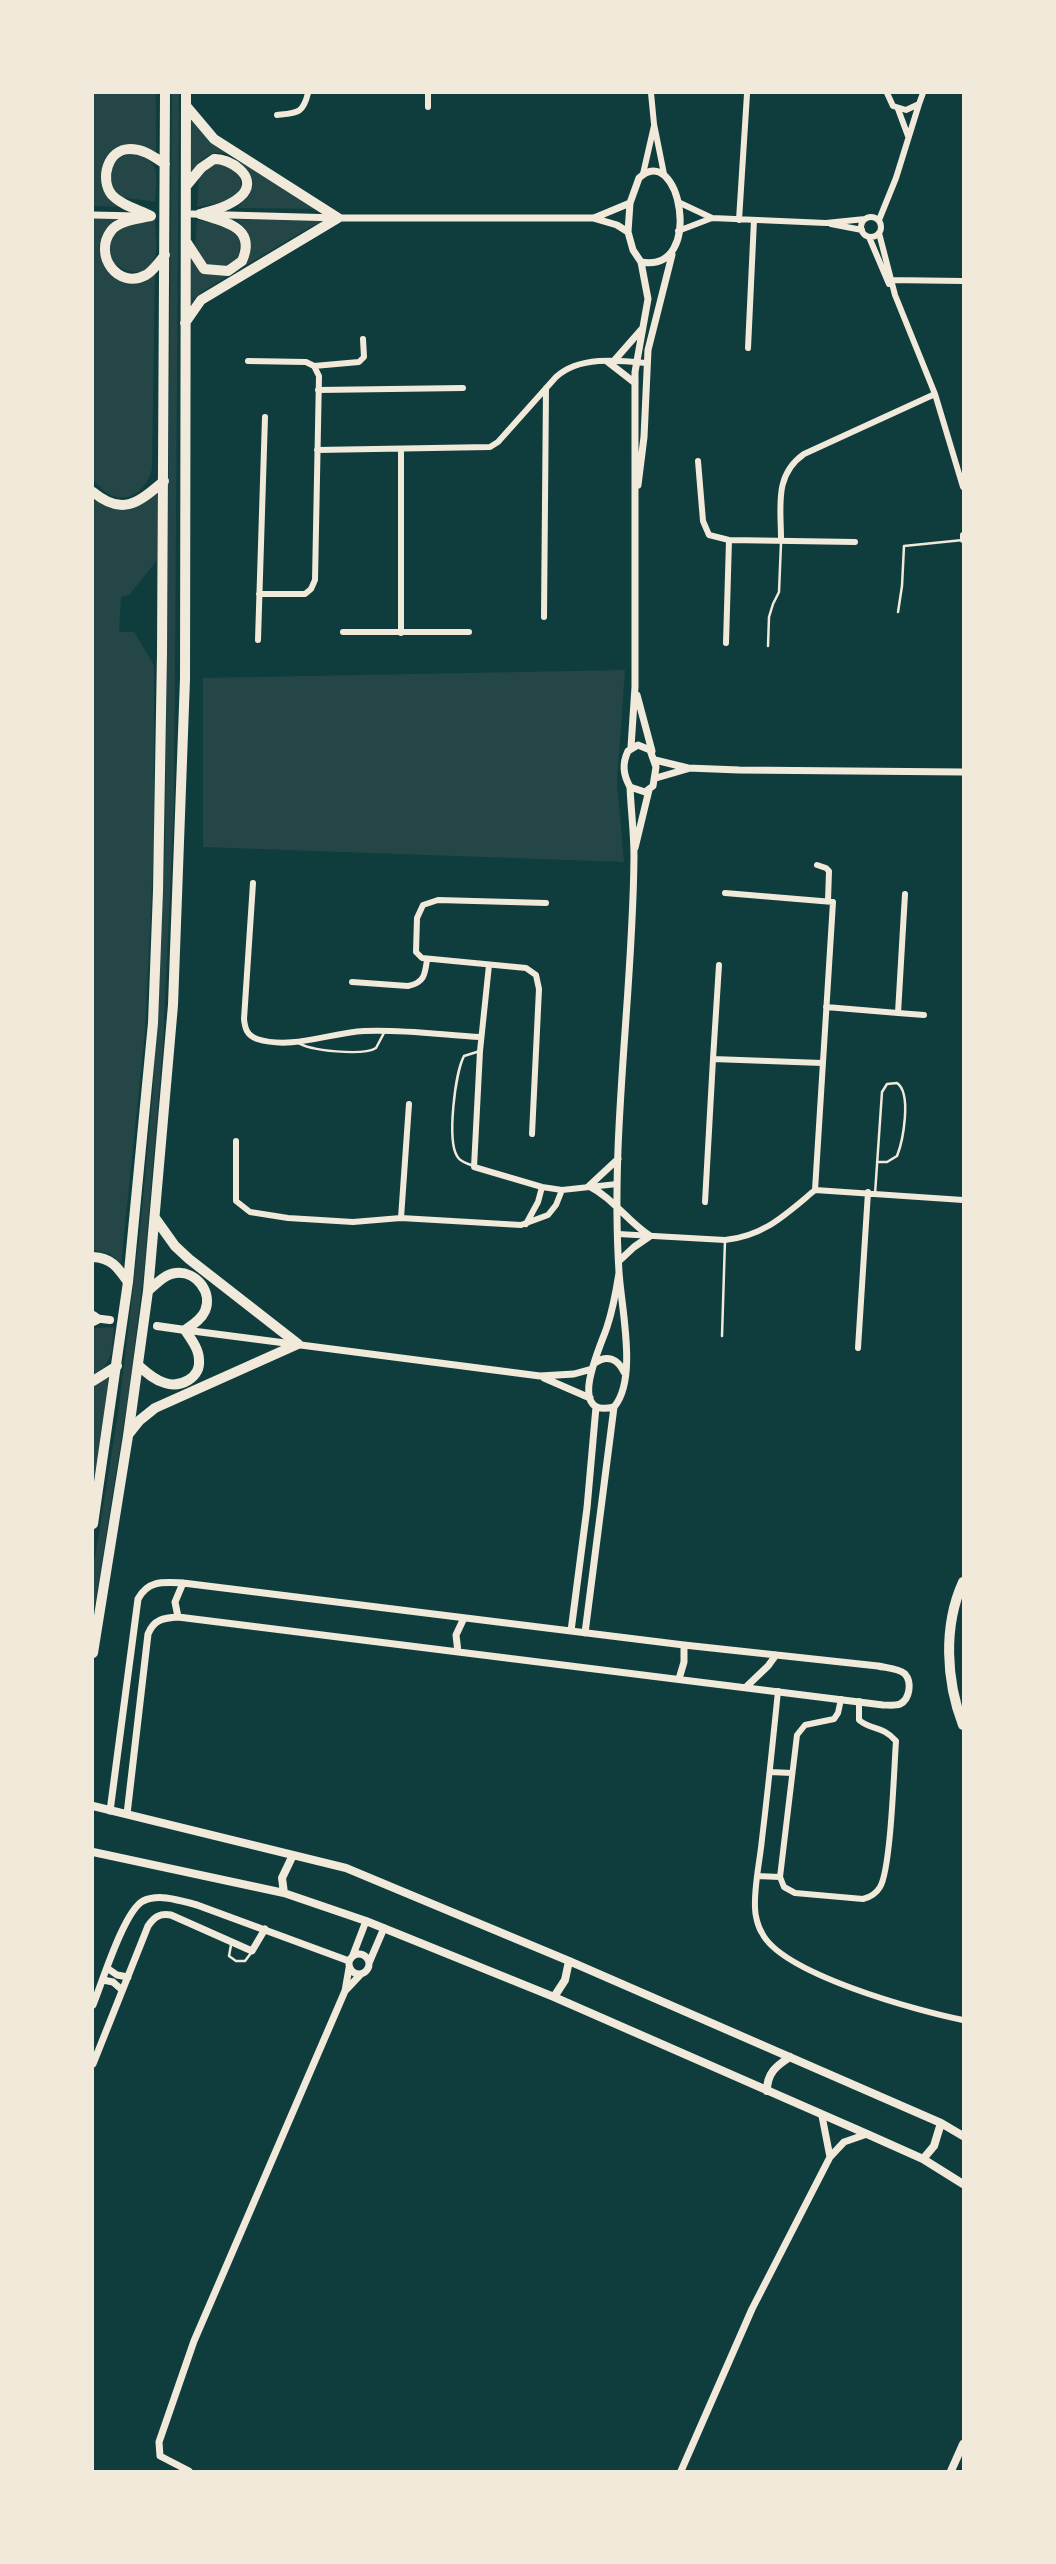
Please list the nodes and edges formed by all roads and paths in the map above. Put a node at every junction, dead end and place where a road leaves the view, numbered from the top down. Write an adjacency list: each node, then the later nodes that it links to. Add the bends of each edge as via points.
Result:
1 (165, 93): 16 (main road)
2 (186, 93): 10 (main road)
3 (308, 93): 13 (street, via 296,113)
4 (428, 93): 11 (street)
5 (651, 93): 14 (street)
6 (747, 93): 30 (street)
7 (887, 93): 12 (street)
8 (923, 93): 9 (street)
9 (919, 104): 12 (street); 15 (street)
10 (187, 107): 19 (main road); 26 (main road, via 214,139)
11 (428, 107)
12 (898, 109): 15 (street)
13 (277, 115)
14 (654, 124): 17 (street); 18 (street)
15 (908, 137): 20 (street)
16 (164, 164): 25 (main road, via 145,151 131,149 113,156 107,167 111,193); 41 (main road)
17 (643, 174): 18 (street); 22 (street)
18 (664, 174): 21 (street)
19 (187, 185): 23 (main road, via 214,159 232,162 244,175 243,194 216,210); 39 (main road)
20 (888, 199): 29 (street); 32 (street)
21 (678, 202): 28 (street); 35 (street)
22 (630, 204): 27 (street); 36 (street)
23 (196, 214): 26 (street); 39 (main road, via 230,223 241,231 246,247 242,261 228,271 204,269)
24 (93, 215): 25 (street)
25 (155, 216): 41 (main road, via 125,222 111,231 106,257 114,272 129,278 146,275)
26 (338, 218): 27 (street); 45 (main road, via 201,300)
27 (593, 218): 36 (street)
28 (712, 218): 30 (street); 35 (street)
29 (867, 218): 32 (street); 33 (street); 34 (street)
30 (739, 220): 31 (street)
31 (754, 220): 33 (street); 48 (street)
32 (879, 220): 37 (street)
33 (826, 223): 34 (street)
34 (862, 230): 38 (street)
35 (678, 231): 40 (street)
36 (628, 232): 42 (street)
37 (879, 233): 38 (street); 43 (street)
38 (869, 237): 43 (street)
39 (185, 240): 45 (main road)
40 (672, 253): 42 (street, via 654,263); 52 (street)
41 (164, 255): 63 (main road)
42 (641, 262): 46 (street, via 648,299)
43 (889, 281): 44 (street); 58 (street)
44 (963, 281)
45 (185, 323): 124 (main road, via 181,844)
46 (641, 330): 50 (street); 51 (street)
47 (363, 339): 53 (street, via 364,357 359,362)
48 (748, 348)
49 (248, 361): 53 (street)
50 (610, 362): 51 (street); 54 (street); 56 (street, via 574,365)
51 (636, 362): 52 (street); 54 (street)
52 (646, 363): 66 (street)
53 (314, 366): 57 (street)
54 (635, 383): 66 (street)
55 (463, 388): 57 (street)
56 (546, 388): 61 (street, via 490,447); 74 (street)
57 (318, 390): 60 (street)
58 (935, 394): 64 (street); 68 (street, via 792,462 782,480)
59 (265, 417): 72 (street)
60 (317, 450): 61 (street); 72 (street, via 315,580 305,594)
61 (401, 450): 77 (street)
62 (698, 461): 69 (street, via 705,529 709,535)
63 (164, 481): 65 (main road, via 143,499 120,506); 133 (main road, via 153,1023)
64 (963, 486)
65 (93, 492)
66 (637, 496): 81 (street)
67 (963, 535): 70 (street)
68 (781, 539): 69 (street); 71 (street); 80 (lane, via 779,592 769,617)
69 (729, 540): 79 (street)
70 (963, 540): 73 (lane, via 904,546)
71 (855, 542)
72 (259, 594): 78 (street)
73 (898, 612)
74 (544, 617)
75 (343, 632): 77 (street)
76 (469, 632): 77 (street)
77 (401, 633)
78 (258, 640)
79 (726, 643)
80 (768, 646)
81 (635, 687): 82 (street); 83 (street)
82 (631, 747): 83 (street, via 645,747); 87 (street, via 624,767)
83 (653, 757): 84 (street); 86 (street)
84 (688, 768): 85 (street); 86 (street)
85 (963, 772)
86 (656, 778): 88 (street)
87 (629, 787): 88 (street); 89 (street)
88 (649, 790): 89 (street)
89 (634, 855): 112 (street)
90 (817, 865): 94 (street, via 829,871)
91 (253, 883): 105 (street, via 245,1028 257,1038)
92 (725, 893): 94 (street)
93 (905, 894): 101 (street)
94 (828, 901): 100 (street, via 833,902)
95 (546, 903): 96 (street, via 438,900 423,905 417,918 415,948 418,956)
96 (427, 960): 97 (street); 99 (street, via 425,974 417,984)
97 (489, 965): 104 (street); 110 (street, via 526,968 538,981)
98 (719, 965): 107 (street)
99 (352, 982)
100 (826, 1007): 101 (street); 108 (street)
101 (898, 1013): 102 (street)
102 (924, 1015)
103 (385, 1031): 104 (street); 105 (street); 105 (lane, via 376,1048 364,1052 311,1049)
104 (481, 1037): 106 (street)
105 (296, 1042)
106 (480, 1051): 114 (street); 114 (lane, via 469,1052 460,1064 453,1136 457,1156)
107 (713, 1059): 108 (street); 122 (street)
108 (822, 1063): 119 (street)
109 (409, 1104): 125 (street)
110 (532, 1134)
111 (236, 1141): 125 (street, via 234,1195 250,1212 353,1222)
112 (619, 1158): 115 (street); 116 (street)
113 (877, 1162): 113 (lane, via 882,1092 887,1084 897,1083 905,1099 901,1144 897,1156); 120 (lane)
114 (474, 1167): 117 (street)
115 (617, 1184): 116 (street); 123 (street)
116 (589, 1186): 118 (street); 123 (street)
117 (542, 1187): 118 (street); 126 (street)
118 (562, 1189): 126 (street, via 548,1216)
119 (815, 1191): 120 (street); 129 (street, via 755,1235)
120 (872, 1193): 121 (street); 141 (street)
121 (963, 1200)
122 (705, 1202)
123 (618, 1209): 127 (street); 128 (street)
124 (155, 1217): 134 (main road); 140 (main road, via 189,1259)
125 (401, 1218): 126 (street)
126 (526, 1224)
127 (618, 1234): 128 (street); 131 (street)
128 (650, 1236): 129 (street); 131 (street)
129 (725, 1240): 139 (lane)
130 (93, 1257): 133 (main road, via 113,1262)
131 (619, 1262): 132 (street)
132 (619, 1273): 144 (street); 145 (street, via 627,1333)
133 (128, 1282): 143 (main road)
134 (148, 1291): 138 (main road, via 177,1273 198,1280 207,1304 202,1317); 142 (main road)
135 (94, 1318): 136 (main road)
136 (110, 1320)
137 (157, 1326): 138 (main road)
138 (185, 1330): 140 (street); 142 (main road, via 200,1360 191,1379 166,1384)
139 (722, 1336)
140 (298, 1345): 146 (street); 151 (main road, via 155,1408)
141 (859, 1348)
142 (138, 1365): 151 (main road)
143 (117, 1366): 147 (main road); 152 (main road)
144 (593, 1366): 145 (street, via 609,1358); 146 (street, via 574,1374); 148 (street)
145 (625, 1373): 150 (street, via 620,1401)
146 (540, 1376): 148 (street)
147 (93, 1381)
148 (590, 1398): 149 (street)
149 (596, 1407): 150 (street); 157 (street)
150 (614, 1407): 158 (street)
151 (128, 1436): 161 (main road)
152 (93, 1524)
153 (963, 1582): 168 (main road, via 949,1653 951,1684)
154 (183, 1583): 155 (street, via 175,1602); 156 (street); 172 (street, via 147,1586 138,1599)
155 (178, 1617): 160 (street); 173 (street, via 162,1618 148,1634)
156 (464, 1618): 157 (street); 160 (street, via 456,1635)
157 (571, 1631): 158 (street)
158 (585, 1633): 159 (street)
159 (684, 1645): 162 (street); 163 (street)
160 (458, 1652): 163 (street)
161 (93, 1653)
162 (776, 1655): 164 (street); 167 (street, via 904,1673 909,1693 901,1704)
163 (679, 1679): 164 (street)
164 (746, 1687): 165 (street)
165 (778, 1691): 166 (street); 169 (street)
166 (841, 1699): 167 (street); 170 (street, via 834,1719 805,1725 797,1735)
167 (859, 1701): 177 (street, via 859,1720 888,1732 896,1741 882,1885 863,1899 795,1893 784,1887)
168 (963, 1725)
169 (770, 1772): 170 (street); 176 (street)
170 (792, 1773): 177 (street)
171 (93, 1806): 172 (main road)
172 (110, 1811): 173 (main road)
173 (127, 1814): 175 (main road)
174 (93, 1852): 178 (main road)
175 (293, 1855): 178 (main road, via 282,1878); 185 (main road, via 346,1868)
176 (757, 1877): 177 (street); 195 (street, via 755,1909 761,1932 772,1948 841,1983)
177 (780, 1877)
178 (284, 1893): 179 (main road)
179 (366, 1921): 180 (main road); 184 (street)
180 (384, 1928): 186 (street); 193 (main road)
181 (265, 1929): 183 (street); 184 (street); 187 (street, via 172,1898 154,1898 142,1901 128,1917)
182 (233, 1942): 183 (street); 183 (lane, via 231,1959 245,1961); 189 (street, via 162,1914 148,1926)
183 (252, 1951)
184 (350, 1961): 186 (street, via 365,1956); 188 (street, via 354,1973); 192 (street)
185 (569, 1961): 193 (main road, via 565,1980); 196 (main road)
186 (369, 1963): 188 (street)
187 (107, 1968): 189 (street); 190 (street)
188 (361, 1974): 192 (street)
189 (128, 1977): 191 (street)
190 (103, 1980): 191 (street); 194 (street)
191 (122, 1990): 197 (street)
192 (345, 1991): 207 (street, via 194,2341 159,2442 160,2456)
193 (554, 1997): 198 (main road)
194 (93, 2005)
195 (963, 2020)
196 (790, 2057): 198 (main road, via 775,2067); 200 (main road)
197 (93, 2064)
198 (767, 2091): 199 (main road)
199 (822, 2116): 201 (main road); 203 (street)
200 (942, 2123): 202 (main road); 204 (main road, via 934,2146)
201 (867, 2134): 203 (street, via 844,2142); 204 (main road)
202 (963, 2136)
203 (830, 2157): 208 (street, via 752,2309)
204 (923, 2159): 205 (main road)
205 (963, 2184)
206 (963, 2444): 209 (main road)
207 (189, 2471)
208 (681, 2471)
209 (951, 2471)

